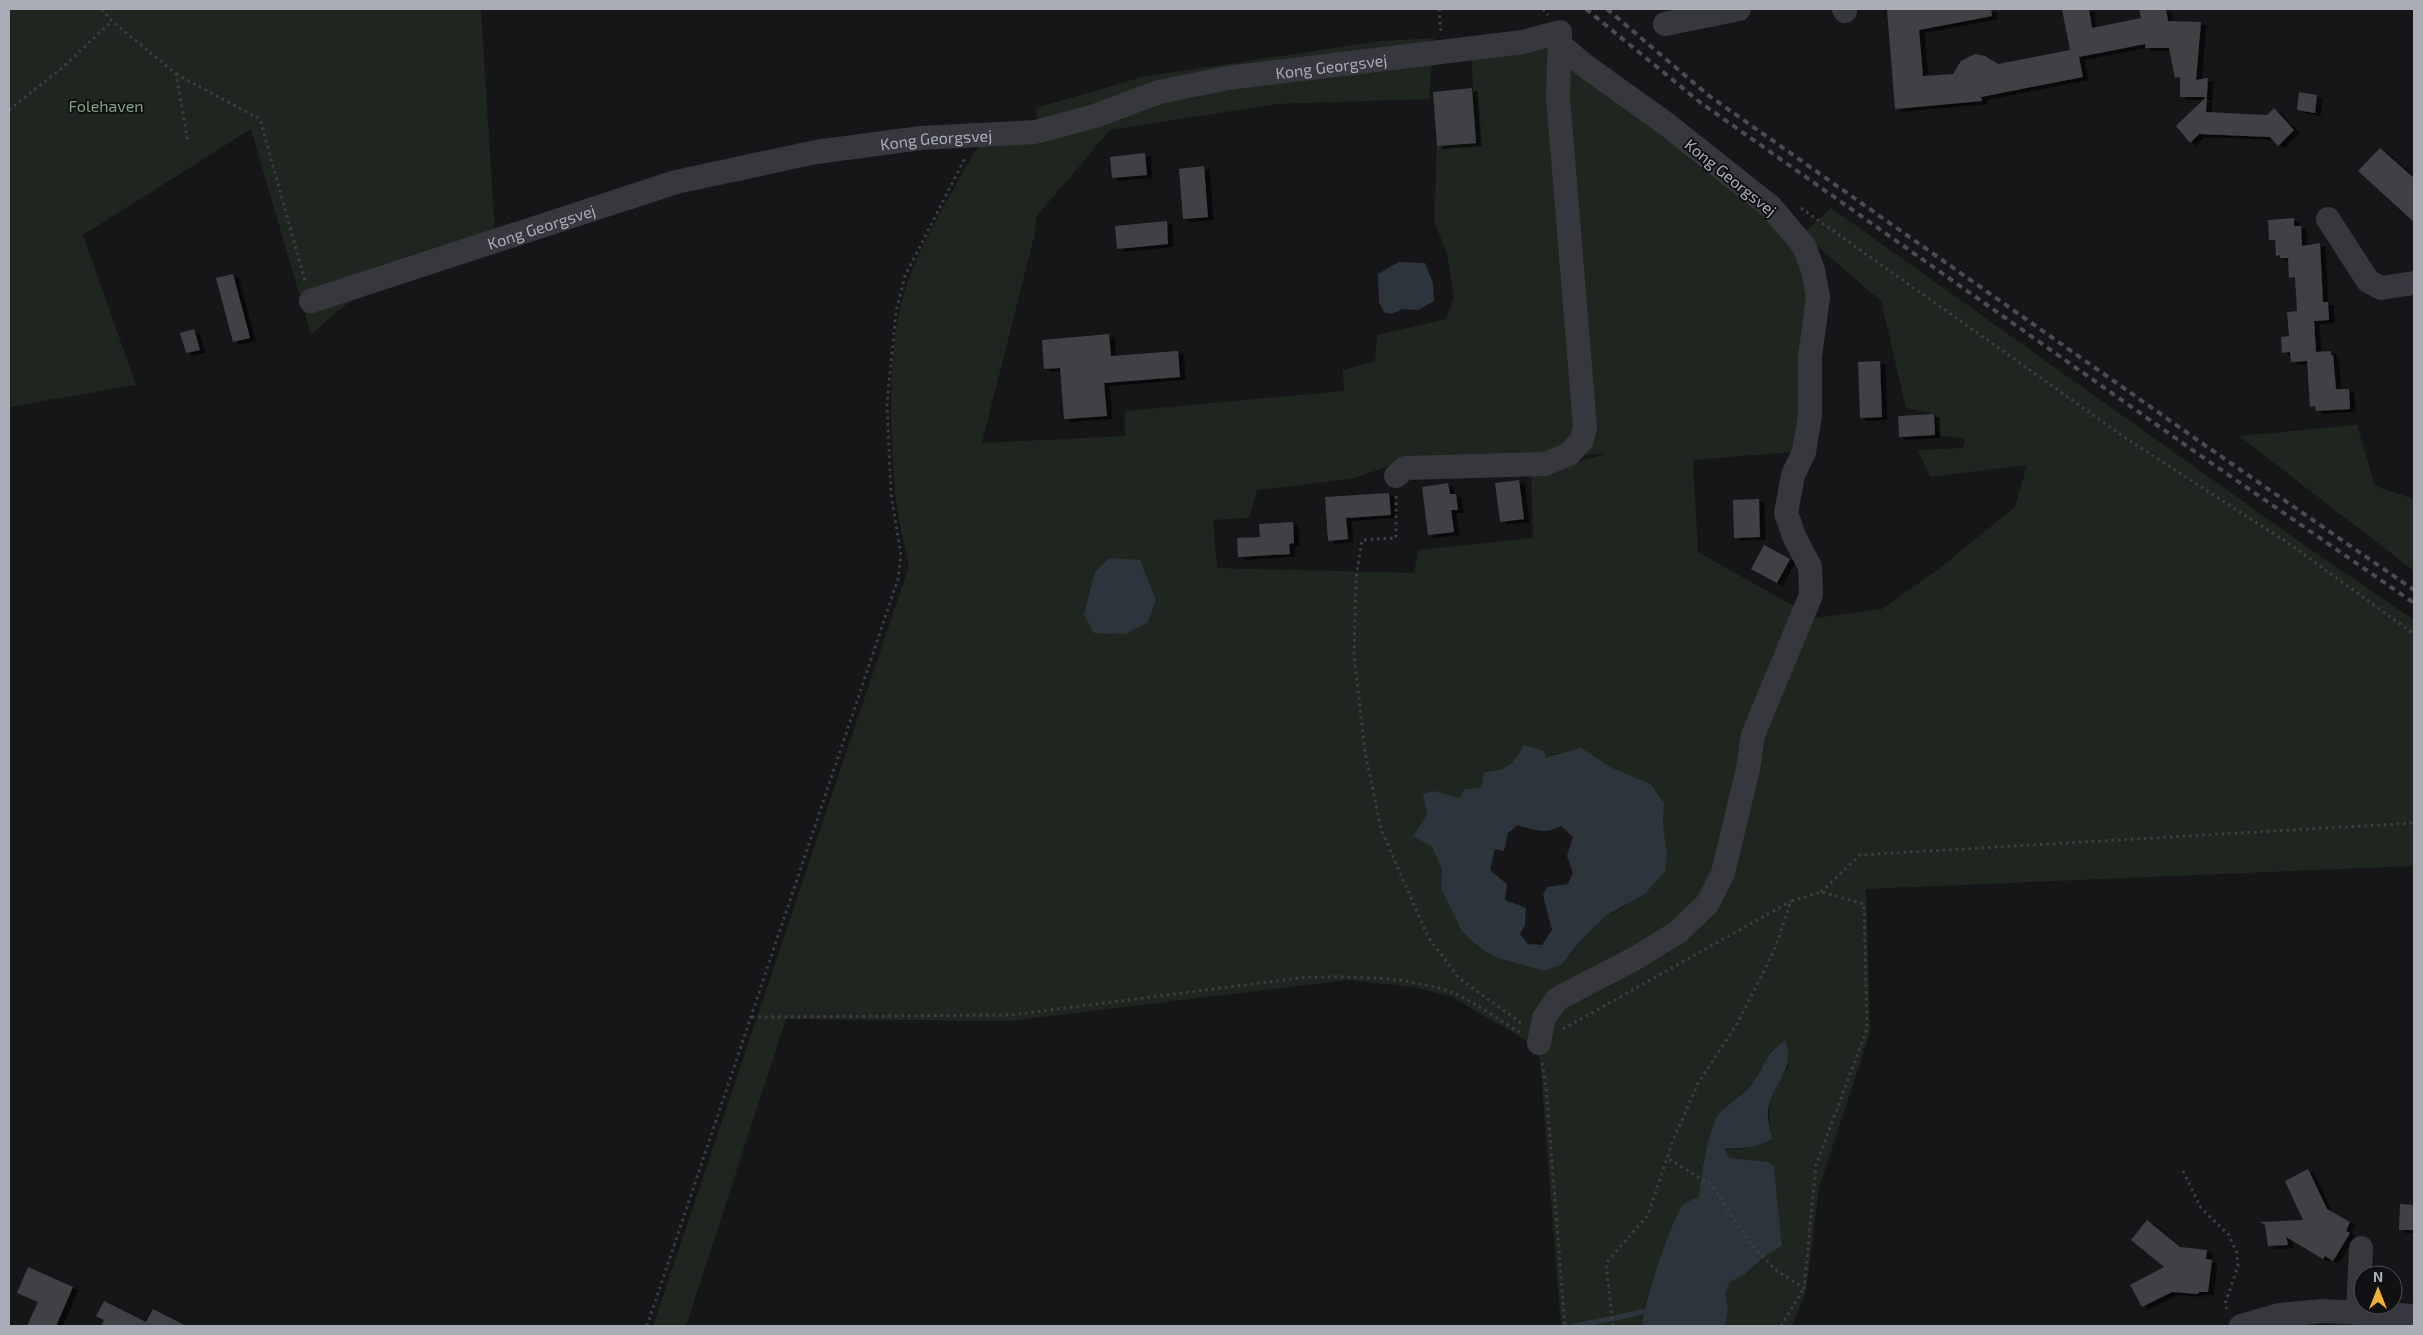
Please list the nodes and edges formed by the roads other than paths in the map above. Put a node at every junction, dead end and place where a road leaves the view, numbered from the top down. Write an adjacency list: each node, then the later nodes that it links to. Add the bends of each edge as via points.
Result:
1 (1739, 9): 2 (street)
2 (1665, 24)
3 (1560, 44): 6 (street, Kong Georgsvej, via 1560,32 1523,42 1228,78 1160,92 1095,116 1035,132 921,138 816,152 723,170 676,182); 7 (street, via 1558,97 1586,427 1582,440 1568,454 1545,464 1405,468); 8 (street, Kong Georgsvej, via 1771,207 1804,246 1818,297 1810,357 1810,416 1804,452 1789,491 1786,513 1810,567 1811,595 1752,735 1748,769 1723,873 1708,903 1678,932 1557,999 1544,1018)
4 (2328, 219): 5 (street, via 2368,281 2381,288)
5 (2414, 283)
6 (311, 300)
7 (1396, 476)
8 (1539, 1043)
9 (2362, 1248): 10 (street)
10 (2361, 1265)
11 (2353, 1313): 14 (street, via 2323,1311)
12 (2395, 1315): 13 (street)
13 (2414, 1316)
14 (2234, 1319)

